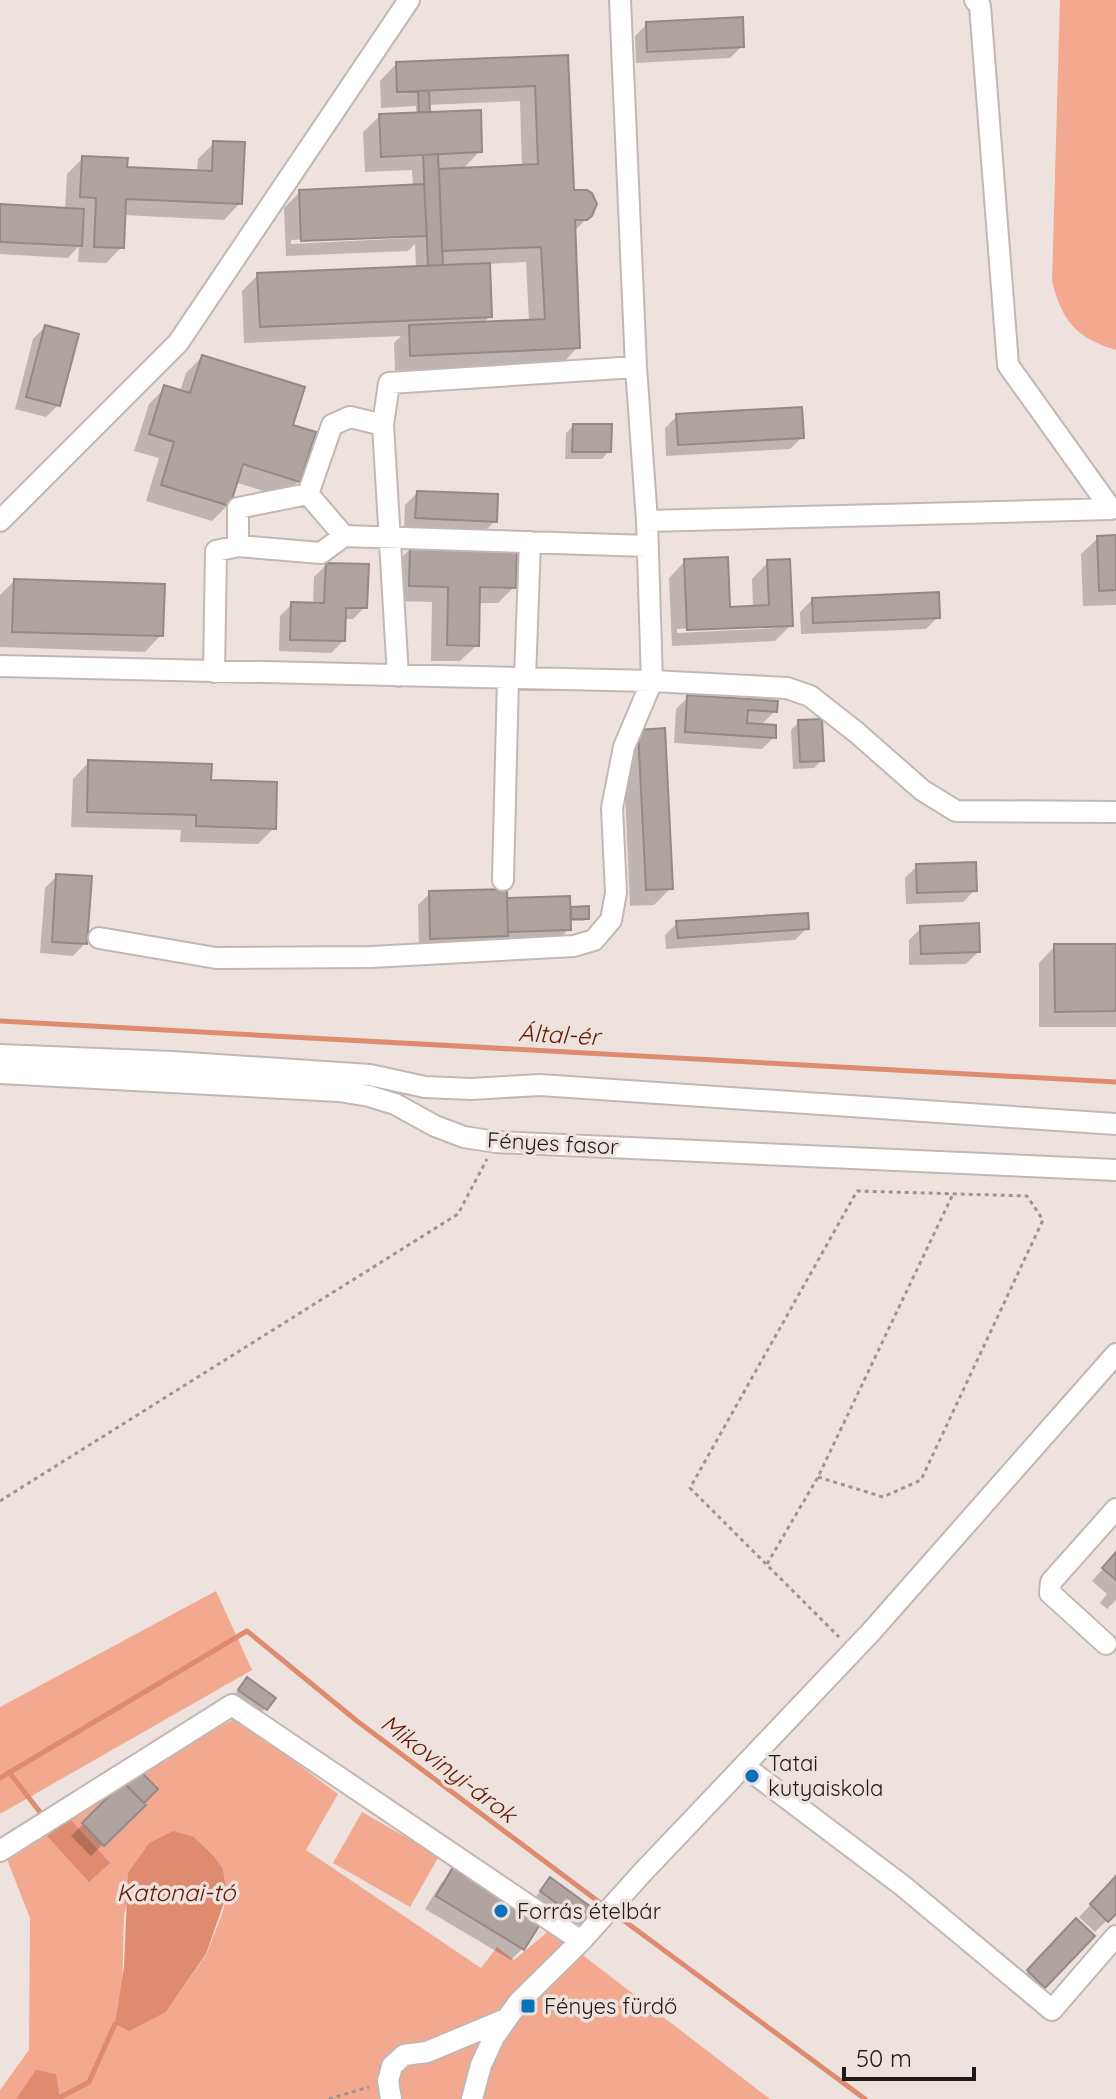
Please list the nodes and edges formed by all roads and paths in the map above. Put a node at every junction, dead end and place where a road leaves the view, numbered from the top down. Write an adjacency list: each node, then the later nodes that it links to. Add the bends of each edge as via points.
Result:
1 (409, 0): 8 (street, via 178,343)
2 (620, 0): 4 (street)
3 (975, 0): 7 (street, via 980,6 1008,365)
4 (636, 367): 5 (street, via 389,383); 9 (street)
5 (383, 425): 6 (street, via 350,417 332,425); 11 (street)
6 (308, 494): 10 (street); 13 (street, via 238,508)
7 (1113, 509): 9 (street)
8 (0, 521)
9 (647, 521): 14 (street)
10 (344, 536): 11 (street); 13 (street, via 321,553)
11 (391, 537): 12 (street); 17 (street)
12 (530, 542): 14 (street); 18 (street)
13 (238, 546): 16 (street, via 216,551)
14 (648, 546): 19 (street)
15 (0, 666): 16 (street)
16 (214, 672): 17 (street)
17 (398, 676): 18 (street)
18 (516, 678): 19 (street); 21 (street)
19 (652, 681): 20 (street, via 787,688 810,696 922,790 956,811); 22 (street, via 624,747 612,808 616,893 611,920 594,940 574,946 371,957 216,958)
20 (1116, 812)
21 (503, 880)
22 (99, 938)
23 (0, 1055): 25 (street, via 370,1075 425,1087 540,1085)
24 (0, 1073): 26 (street, Fényes fasor, via 339,1091 395,1104 464,1137)
25 (1116, 1124)
26 (496, 1142): 27 (street, Fényes fasor); 31 (path, via 458,1214)
27 (1116, 1170)
28 (953, 1194): 30 (path); 30 (path, via 1027,1196 1043,1220 921,1480 883,1497); 33 (path, via 857,1191 690,1488)
29 (1116, 1354): 35 (street)
30 (818, 1477): 33 (path)
31 (0, 1501)
32 (1116, 1509): 34 (street, via 1051,1582 1050,1593)
33 (767, 1564): 35 (path)
34 (1106, 1644)
35 (854, 1650): 36 (street)
36 (744, 1766): 38 (street); 39 (street, via 903,1886 1052,2010)
37 (0, 1851): 38 (street, via 232,1705)
38 (592, 1929): 40 (street)
39 (1116, 1936)
40 (506, 2019): 41 (street, via 427,2052 404,2055 392,2066); 43 (street, via 481,2065)
41 (390, 2090): 42 (path)
42 (329, 2099)
43 (472, 2099)

